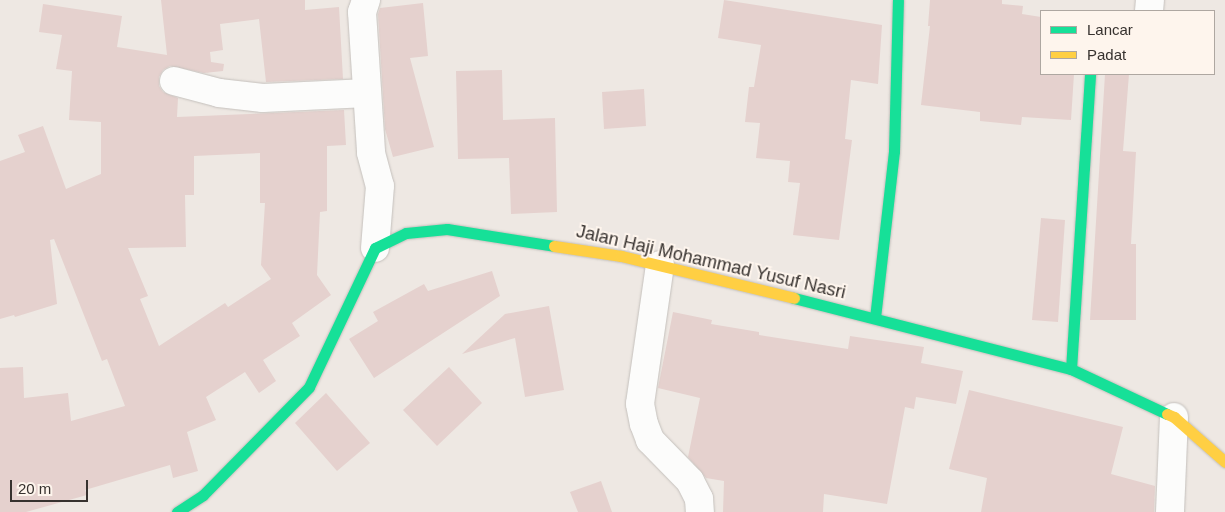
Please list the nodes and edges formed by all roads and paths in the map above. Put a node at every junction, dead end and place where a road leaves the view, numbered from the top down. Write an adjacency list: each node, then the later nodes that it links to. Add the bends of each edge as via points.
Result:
1 (366, 0): 5 (street, via 362,12)
2 (898, 0): 8 (street, via 894,151)
3 (1090, 75): 9 (street)
4 (174, 81): 5 (street, via 219,93 263,98)
5 (367, 93): 6 (street, via 371,153 380,186)
6 (375, 248): 7 (street, Jalan Haji Mohammad Yusuf Nasri, via 406,233 447,229); 12 (street, via 309,387 203,495)
7 (660, 265): 8 (street, Jalan Haji Mohammad Yusuf Nasri); 13 (street, via 640,404 650,440 690,481 699,500)
8 (875, 318): 9 (street, Jalan Haji Mohammad Yusuf Nasri)
9 (1071, 368): 10 (street, Jalan Haji Mohammad Yusuf Nasri)
10 (1174, 417): 11 (street, Jalan Haji Mohammad Yusuf Nasri); 14 (street)
11 (1225, 462)
12 (177, 512)
13 (700, 512)
14 (1170, 512)

